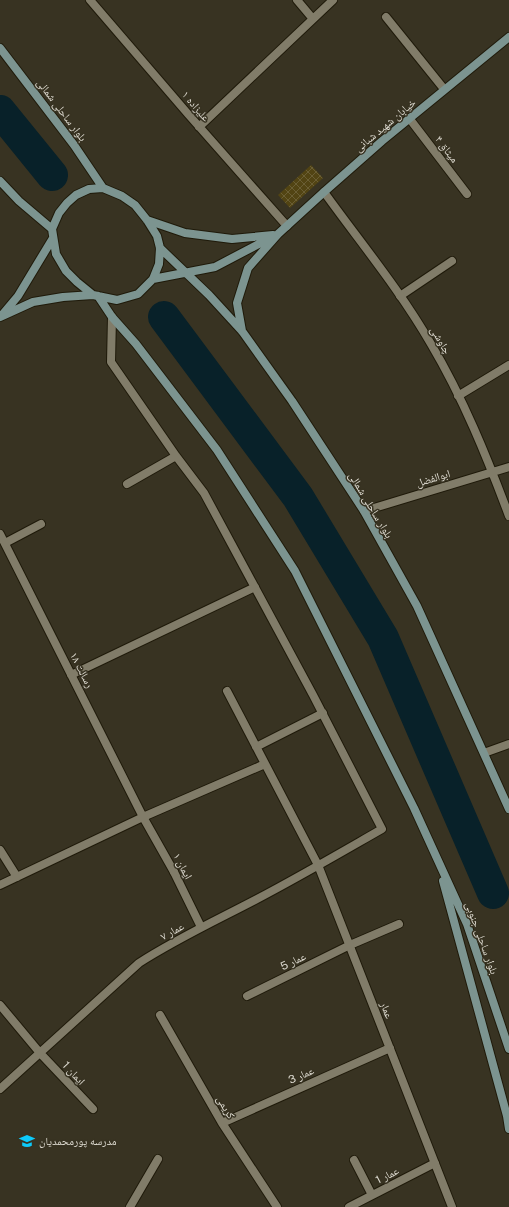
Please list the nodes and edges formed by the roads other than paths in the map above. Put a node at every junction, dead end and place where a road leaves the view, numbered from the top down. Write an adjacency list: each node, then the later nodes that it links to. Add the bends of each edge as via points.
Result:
1 (90, 0): 10 (street, علیزاده ۱)
2 (297, 0): 5 (street)
3 (333, 0): 5 (street)
4 (386, 17): 8 (street)
5 (313, 19): 10 (street)
6 (509, 37): 8 (main road, خیابان شهید شبانی)
7 (0, 48): 12 (main road, بلوار ساحلی شمالی, via 74,145)
8 (444, 89): 9 (main road, خیابان شهید شبانی)
9 (409, 118): 13 (main road, خیابان شهید شبانی); 14 (street, میثاق ۴)
10 (199, 127): 16 (street, علیزاده ۱)
11 (0, 181): 17 (main road)
12 (103, 188): 15 (main road, via 135,205); 17 (main road, via 89,189 76,195 59,213)
13 (324, 192): 16 (main road, خیابان شهید شبانی); 25 (street, چاوشی)
14 (467, 194)
15 (147, 220): 18 (main road, via 184,233 232,239); 20 (main road, via 157,236)
16 (287, 226): 18 (main road, خیابان شهید شبانی)
17 (52, 229): 19 (main road)
18 (278, 234): 22 (main road, خیابان شهید شبانی, via 215,267); 28 (main road, خیابان شهید شبانی, via 248,268 237,303)
19 (53, 238): 24 (main road, via 56,254 66,271); 26 (main road, via 18,296)
20 (160, 248): 22 (main road, بلوار ساحلی شمالی); 23 (main road, via 159,264)
21 (452, 261): 25 (street)
22 (186, 273): 23 (main road, خیابان شهید شبانی); 28 (main road, بلوار ساحلی شمالی)
23 (152, 279): 24 (main road, via 138,294 117,300)
24 (96, 296): 26 (main road, via 63,297 33,302); 27 (main road)
25 (400, 296): 30 (street, چاوشی, via 431,344)
26 (0, 317)
27 (112, 317): 31 (street, via 111,362); 51 (main road, via 136,344 217,450 295,571)
28 (242, 332): 35 (main road, بلوار ساحلی شمالی, via 292,401)
29 (509, 365): 30 (street)
30 (458, 396): 33 (street, چاوشی)
31 (176, 456): 34 (street); 40 (street, via 204,493)
32 (509, 467): 33 (street, ابوالفضل)
33 (492, 471): 35 (street, ابوالفضل); 36 (street, چاوشی)
34 (127, 484)
35 (364, 511): 46 (main road, بلوار ساحلی شمالی, via 417,606)
36 (509, 516)
37 (41, 524): 39 (street)
38 (0, 534): 39 (street, رسالت ۱۸)
39 (5, 543): 41 (street, رسالت ۱۸)
40 (255, 587): 41 (street); 43 (street)
41 (72, 675): 49 (street, رسالت ۱۸)
42 (227, 691): 45 (street, عمار)
43 (323, 713): 45 (street); 52 (street, عمار ۷, via 382,829)
44 (509, 744): 46 (street)
45 (256, 747): 47 (street, عمار)
46 (484, 753): 48 (main road, بلوار ساحلی شمالی)
47 (265, 764): 49 (street); 52 (street, عمار)
48 (509, 809)
49 (143, 817): 53 (street); 56 (street, ایمان ۱)
50 (0, 850): 53 (street)
51 (437, 859): 62 (main road, بلوار ساحلی جنوبی, via 467,924); 67 (main road)
52 (318, 865): 56 (street, عمار ۷); 57 (street, عمار)
53 (18, 877): 54 (street)
54 (0, 885)
55 (399, 924): 57 (street, عمار 5)
56 (201, 927): 63 (street, عمار ۷, via 139,963)
57 (350, 945): 58 (street, عمار 5); 61 (street, عمار)
58 (247, 996)
59 (0, 1005): 63 (street, ایمان 1)
60 (160, 1015): 66 (street, کریمی)
61 (390, 1048): 66 (street, عمار 3); 70 (street, عمار)
62 (509, 1049)
63 (40, 1053): 64 (street, عمار ۷); 65 (street, ایمان 1)
64 (0, 1089)
65 (93, 1109)
66 (222, 1123): 73 (street, کریمی)
67 (509, 1129)
68 (158, 1159): 72 (street)
69 (354, 1160): 71 (street)
70 (435, 1163): 71 (street, عمار 1); 75 (street, عمار)
71 (372, 1195): 74 (street, عمار 1)
72 (130, 1207)
73 (277, 1207)
74 (349, 1207)
75 (452, 1207)

